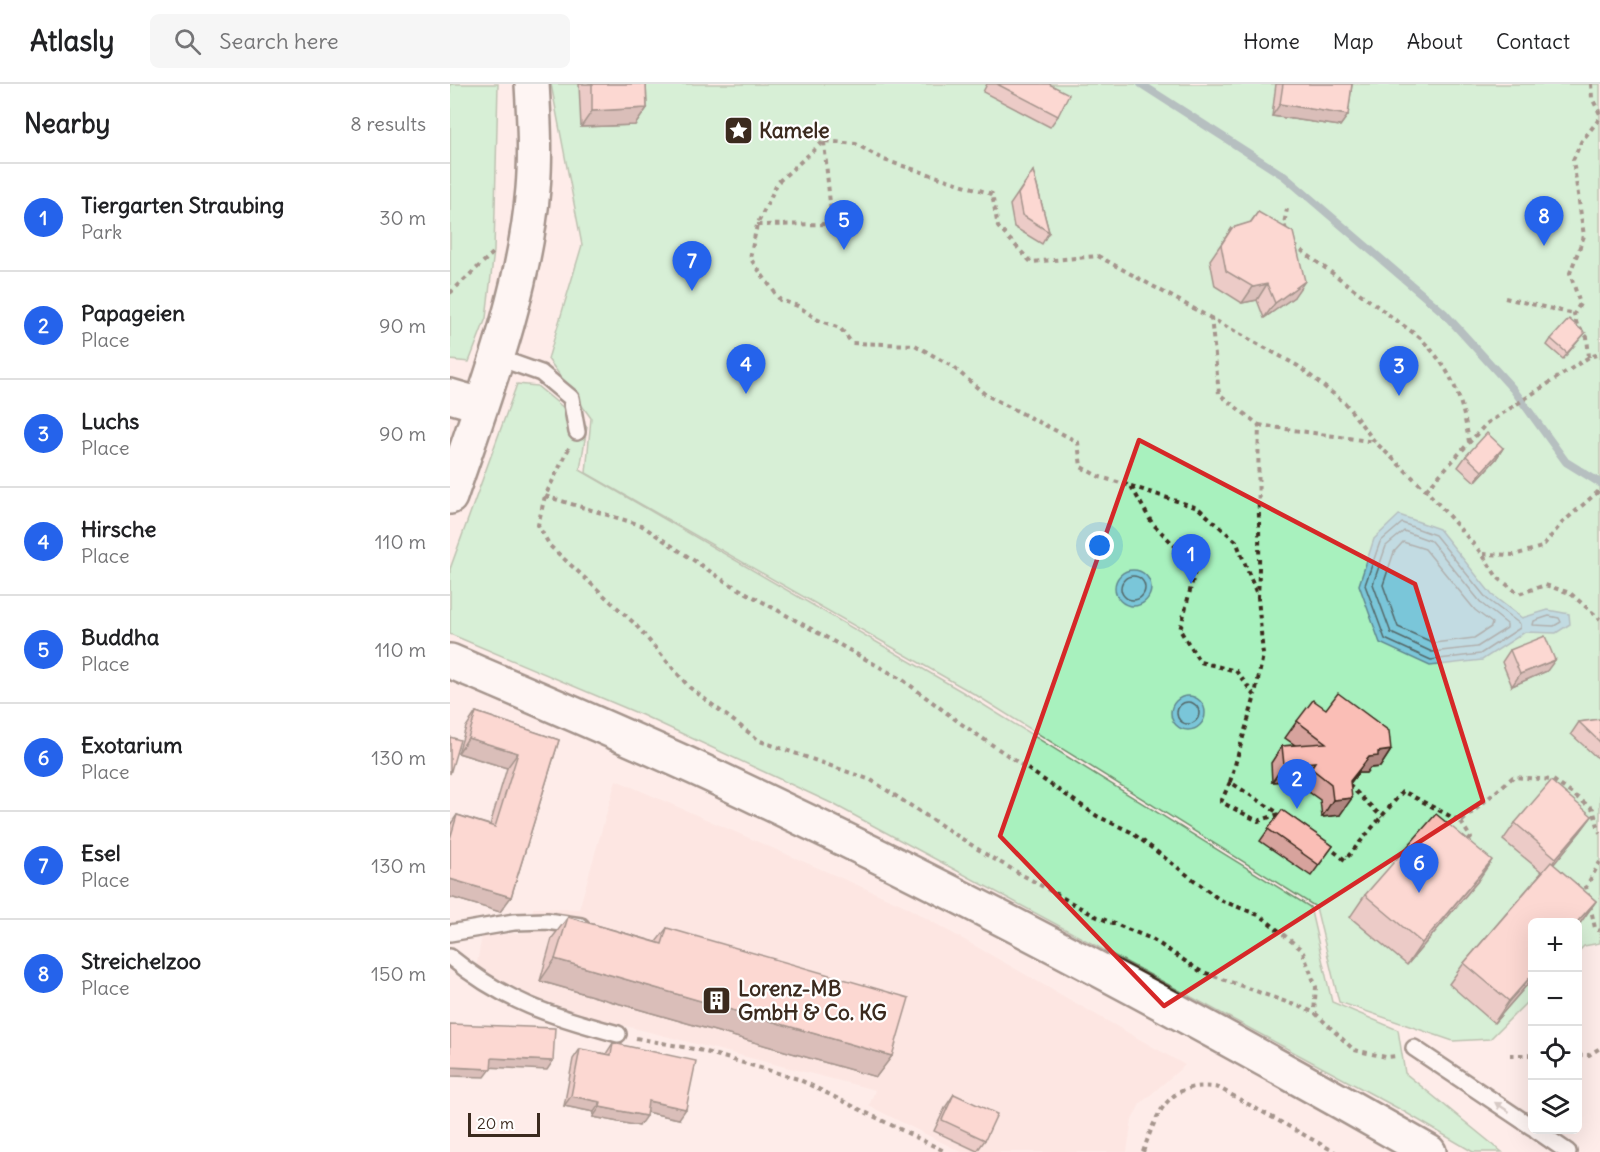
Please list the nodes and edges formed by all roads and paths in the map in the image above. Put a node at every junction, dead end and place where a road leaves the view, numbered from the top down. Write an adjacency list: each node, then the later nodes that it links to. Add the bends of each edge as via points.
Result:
1 (532, 84): 8 (main road, via 533,190)
2 (1591, 84): 3 (path)
3 (1600, 116): 12 (path, via 1572,160 1584,236 1570,273 1580,304)
4 (824, 141): 6 (path, via 778,182); 6 (path, via 832,224); 13 (path, via 856,144 884,160 992,194 998,227 1030,262 1098,256)
5 (1287, 209): 7 (path)
6 (757, 225): 23 (path, via 750,258 780,300 840,328 852,343 915,345 953,367 986,394 1078,442 1082,467)
7 (1287, 233)
8 (525, 242): 10 (path, via 508,239); 15 (main road, via 516,290)
9 (1291, 242): 22 (path, via 1435,353 1456,383)
10 (450, 293)
11 (1505, 298): 12 (path)
12 (1574, 314): 16 (path, via 1587,337)
13 (1211, 317): 19 (path, via 1219,394); 21 (path, via 1298,366 1346,403)
14 (1600, 354): 16 (path)
15 (496, 357): 18 (main road); 20 (lane, via 541,373 571,398)
16 (1589, 357): 22 (path, via 1486,424)
17 (450, 396): 18 (main road)
18 (481, 405): 27 (main road)
19 (1259, 425): 21 (path); 29 (path)
20 (577, 432): 26 (path)
21 (1376, 442): 24 (path)
22 (1470, 442): 24 (path)
23 (1131, 486): 29 (path, via 1198,508 1236,541); 32 (path, via 1152,523 1196,567 1180,630 1200,662 1236,671)
24 (1426, 490): 28 (path)
25 (1600, 490): 28 (path, via 1562,523 1542,547 1514,555)
26 (545, 496): 47 (path, via 641,525 723,580 903,680 1097,816 1131,832 1220,900 1261,916 1302,950 1316,987); 47 (path, via 538,525 550,546 634,623 689,687 760,741 872,780 987,855 1095,916 1152,939 1200,971)
27 (450, 497)
28 (1482, 554): 30 (path, via 1497,577 1519,594 1545,585 1570,593)
29 (1258, 597): 32 (path, via 1263,655)
30 (1600, 619)
31 (450, 661): 59 (main road, via 717,778 909,872 1194,1020)
32 (1255, 696): 33 (path)
33 (1230, 782): 35 (path); 35 (path, via 1221,802 1258,821)
34 (1349, 785): 36 (path)
35 (1279, 813): 37 (path)
36 (1382, 817): 38 (path, via 1403,791); 40 (path, via 1345,860)
37 (1287, 819)
38 (1461, 822): 39 (path, via 1512,777 1553,780 1593,809); 41 (path, via 1471,838)
39 (1600, 833)
40 (1320, 841)
41 (1464, 845)
42 (1600, 862): 44 (path, via 1586,887 1595,928)
43 (581, 927): 45 (lane, via 547,921 514,922)
44 (1600, 931)
45 (450, 933)
46 (450, 957): 48 (lane, via 509,999 557,1018)
47 (1314, 1012): 49 (path, via 1354,1050 1386,1057)
48 (618, 1034): 56 (path, via 699,1050 789,1076)
49 (1414, 1048): 54 (lane, one-way to 49)
50 (1600, 1048): 53 (path)
51 (1510, 1055): 52 (path)
52 (1528, 1055)
53 (1582, 1055)
54 (1528, 1124)
55 (1542, 1134): 60 (lane)
56 (946, 1152)
57 (1143, 1152): 58 (path, via 1156,1114 1186,1088 1204,1086 1219,1088)
58 (1335, 1152)
59 (1429, 1152)
60 (1568, 1152)

